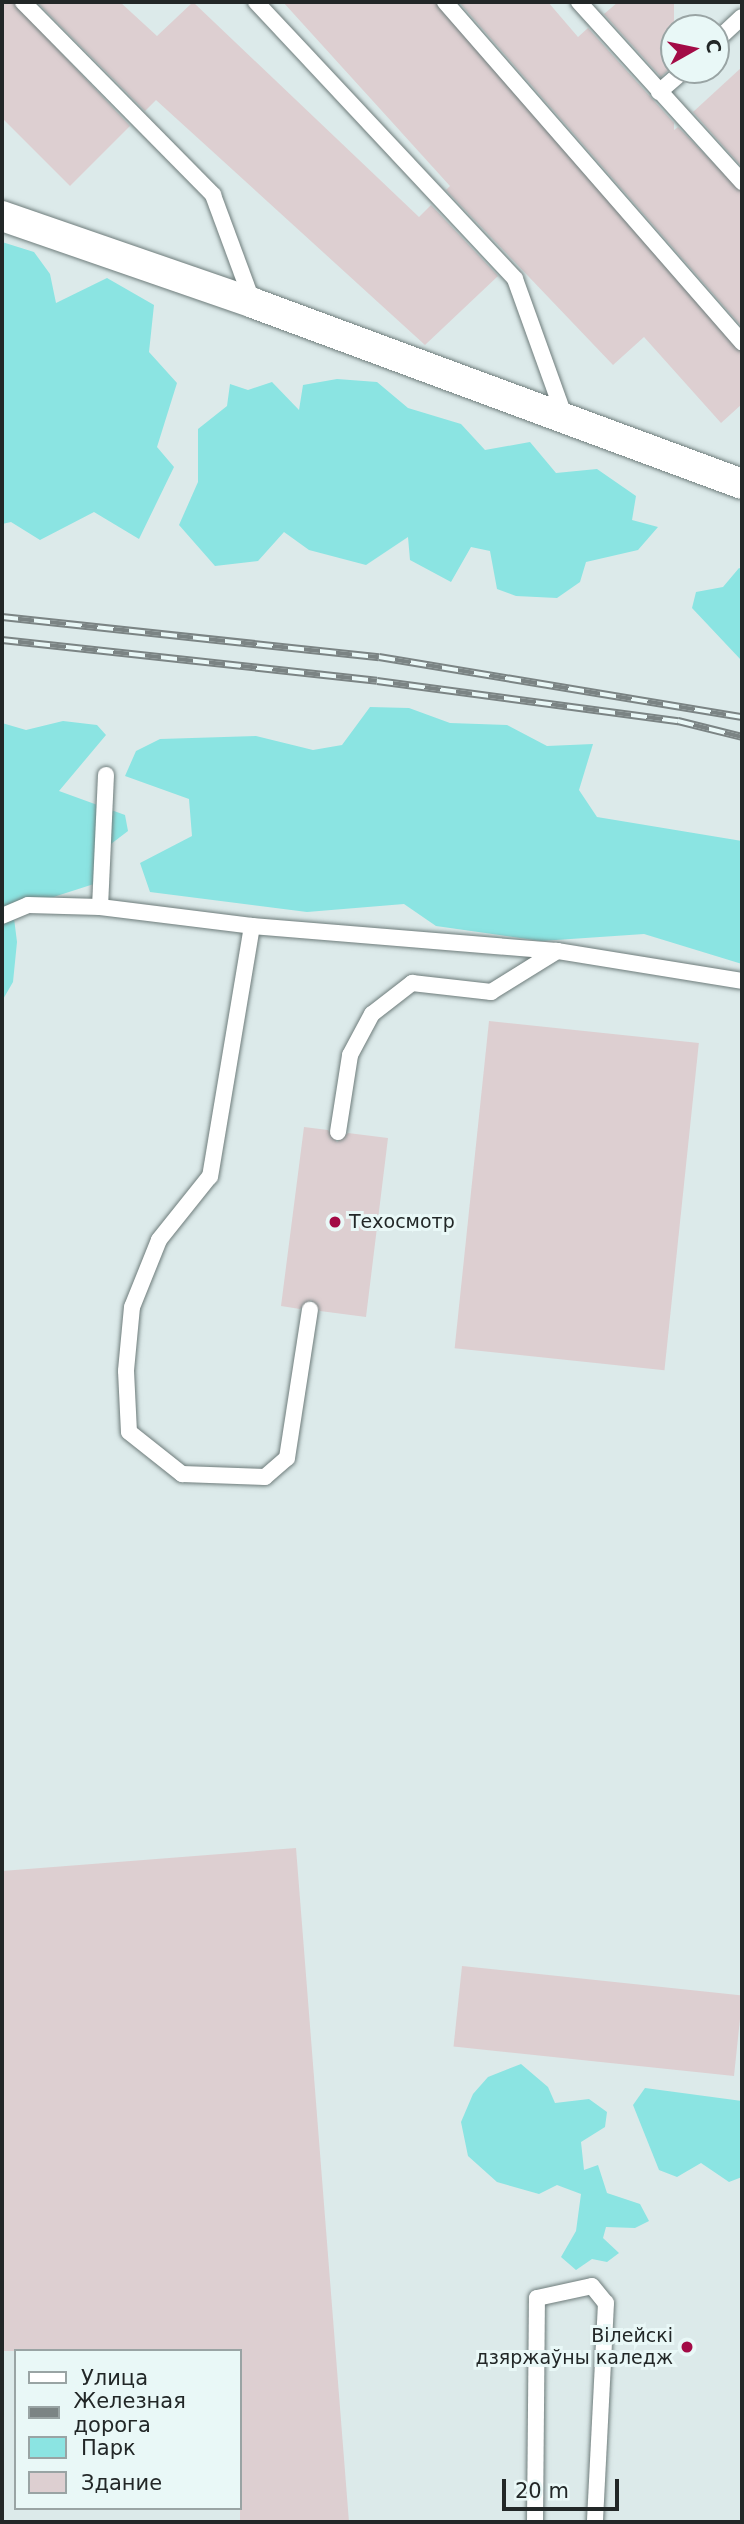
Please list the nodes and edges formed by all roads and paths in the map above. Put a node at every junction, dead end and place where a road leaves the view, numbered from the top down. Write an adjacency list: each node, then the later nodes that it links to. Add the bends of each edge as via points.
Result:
1 (23, 2): 9 (lane, via 213,195)
2 (256, 2): 11 (lane, via 515,279)
3 (445, 2): 10 (lane)
4 (579, 2): 6 (lane)
5 (668, 84): 6 (lane)
6 (659, 92): 7 (lane)
7 (742, 182)
8 (2, 216): 9 (street)
9 (253, 303): 11 (street)
10 (742, 342)
11 (565, 418): 12 (street)
12 (742, 484)
13 (106, 775): 14 (lane)
14 (100, 907): 15 (lane, via 28,905); 16 (lane)
15 (2, 916)
16 (252, 926): 17 (lane); 20 (lane, via 210,1176 159,1240 132,1307 126,1371 130,1432 182,1474 265,1477 287,1458)
17 (557, 951): 18 (lane); 19 (lane, via 491,992 412,983 372,1014 351,1055)
18 (742, 981)
19 (338, 1132)
20 (310, 1310)
21 (535, 2522): 22 (lane, via 537,2298 592,2286 606,2303)
22 (595, 2522)

